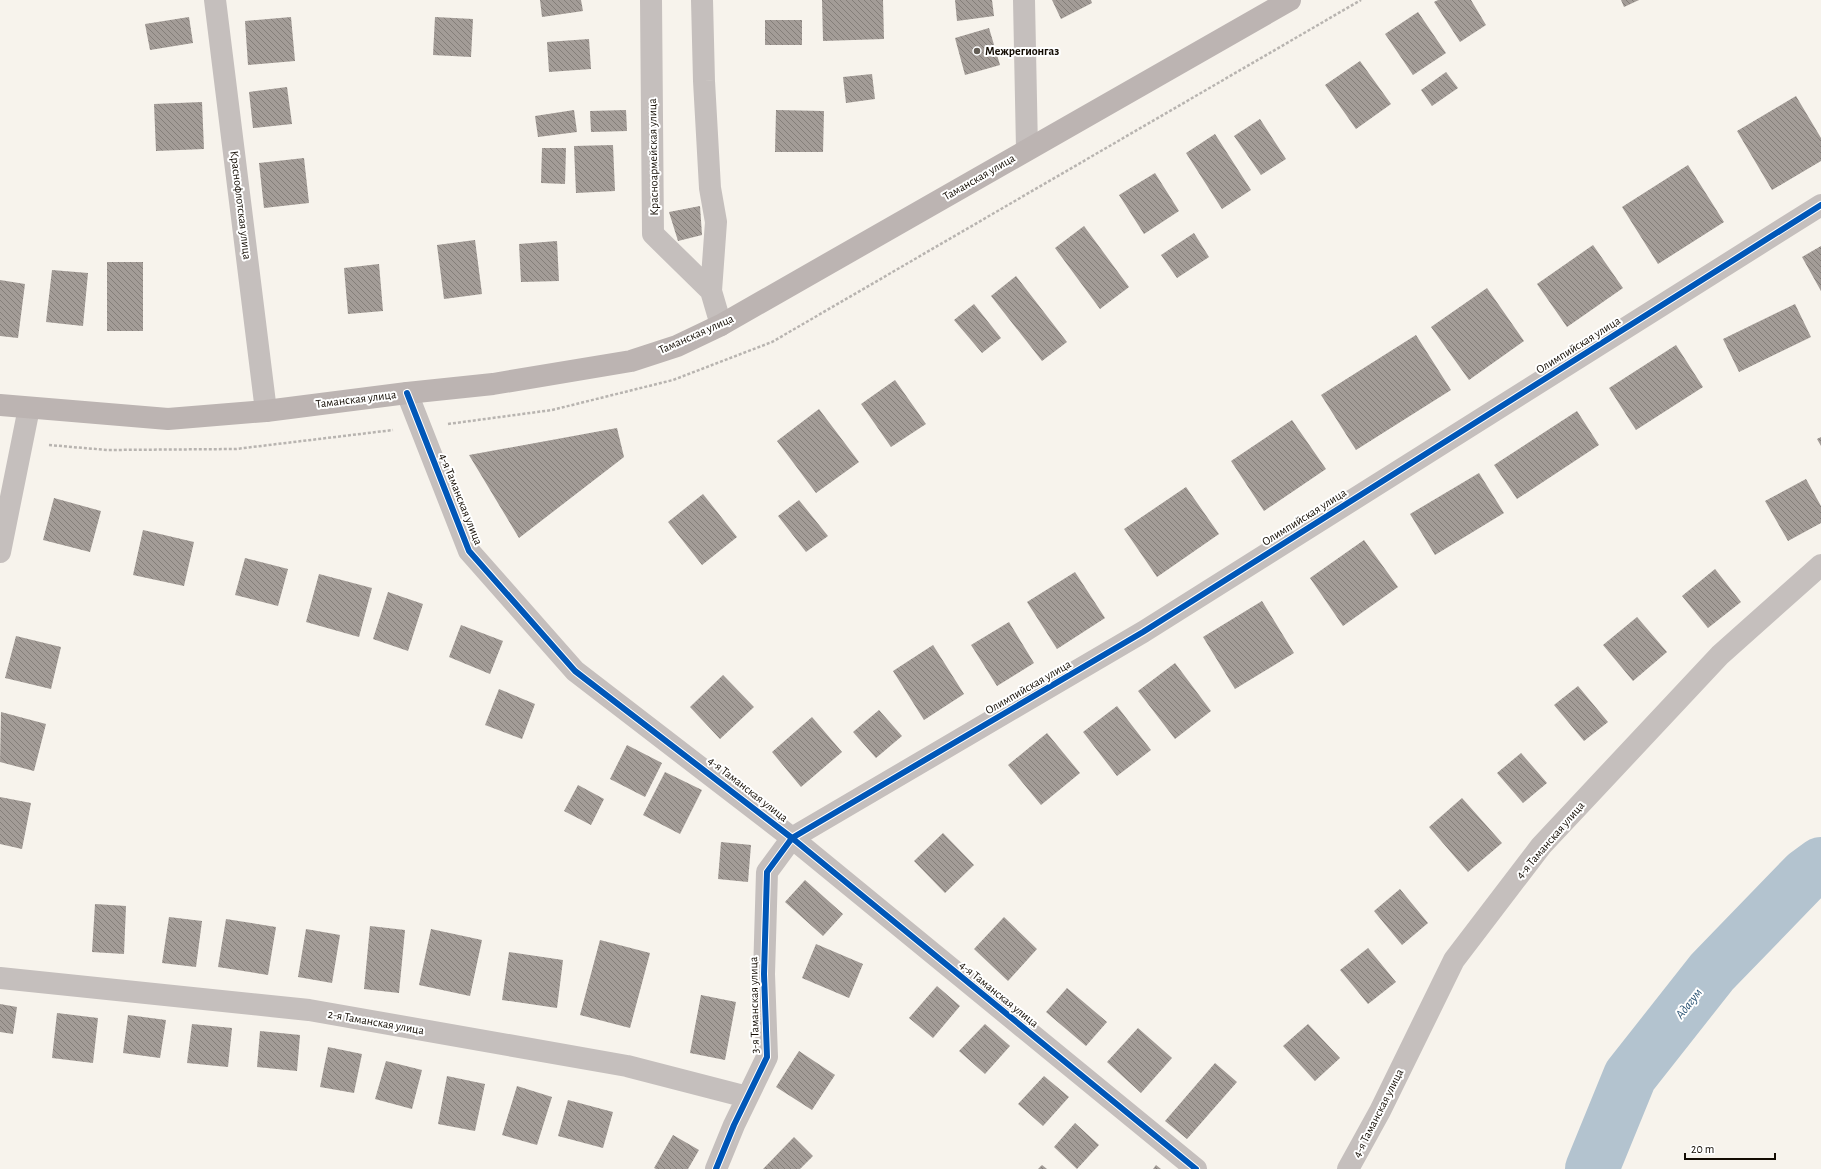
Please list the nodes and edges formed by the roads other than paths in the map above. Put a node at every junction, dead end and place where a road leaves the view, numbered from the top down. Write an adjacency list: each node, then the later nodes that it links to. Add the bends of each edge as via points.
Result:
1 (215, 0): 13 (street, Краснофлотская улица)
2 (651, 0): 8 (street, Красноармейская улица, via 653,234)
3 (702, 0): 8 (street, Красноармейская улица, via 710,188 716,222)
4 (1024, 0): 6 (street)
5 (1290, 0): 6 (main road, Таманская улица)
6 (1027, 149): 9 (main road, Таманская улица)
7 (1821, 204): 16 (street, Олимпийская улица, via 1143,632)
8 (711, 291): 9 (street, Красноармейская улица)
9 (721, 325): 10 (main road, Таманская улица, via 677,346 631,361 493,384)
10 (406, 393): 13 (main road, Таманская улица); 16 (street, 4-я Таманская улица, via 469,551 575,671)
11 (0, 405): 12 (main road, Таманская улица)
12 (29, 408): 13 (main road, Таманская улица, via 168,419); 14 (street)
13 (266, 411)
14 (0, 552)
15 (1821, 565): 21 (street, 4-я Таманская улица, via 1720,655 1541,846 1454,960 1380,1111)
16 (792, 838): 18 (street, 3-я Таманская улица, via 767,872 764,974 767,1057); 20 (street, 4-я Таманская улица)
17 (0, 978): 18 (street, 2-я Таманская улица, via 309,1010 627,1066)
18 (748, 1097): 19 (street, 3-я Таманская улица)
19 (716, 1169)
20 (1196, 1169)
21 (1348, 1169)

